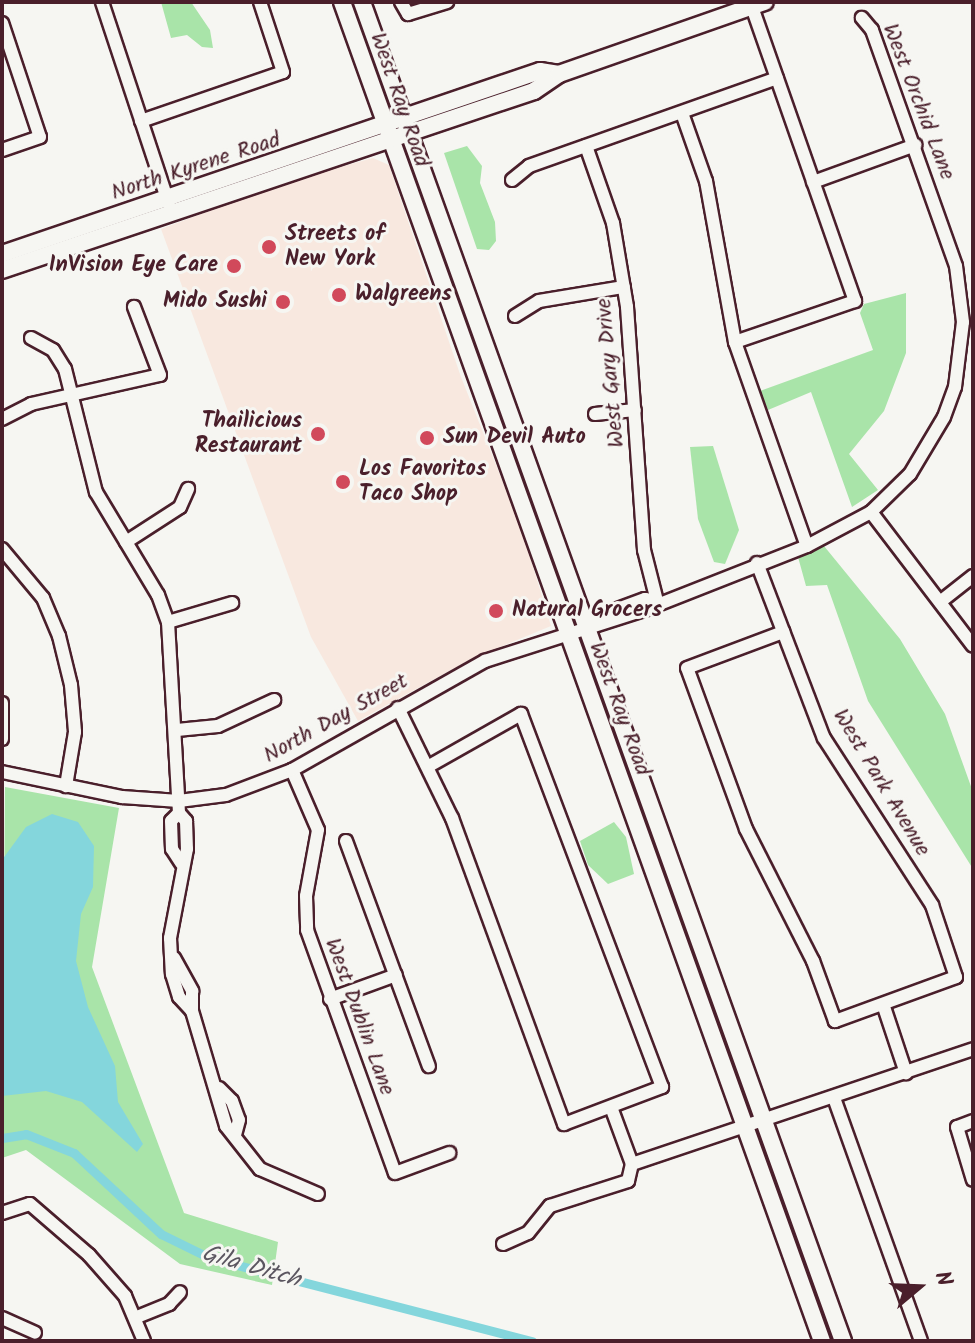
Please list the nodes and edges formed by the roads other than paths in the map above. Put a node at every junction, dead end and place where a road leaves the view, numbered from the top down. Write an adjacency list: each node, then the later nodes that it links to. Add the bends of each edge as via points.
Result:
1 (102, 2): 12 (street)
2 (260, 2): 12 (street, via 283,72)
3 (342, 2): 14 (main road, West Ray Road)
4 (362, 2): 13 (main road, West Ray Road)
5 (447, 2): 7 (street)
6 (755, 3): 10 (street); 13 (main road, North Kyrene Road, via 559,74 546,87)
7 (404, 8)
8 (862, 18): 15 (street, West Orchid Lane, via 872,30)
9 (2, 23): 17 (street, via 40,137)
10 (777, 78): 11 (street); 19 (street)
11 (682, 113): 16 (street); 27 (street, via 706,181)
12 (141, 121): 20 (street)
13 (405, 128): 14 (main road, North Kyrene Road); 44 (main road, West Ray Road)
14 (387, 134): 20 (main road, North Kyrene Road); 46 (main road, West Ray Road)
15 (915, 145): 19 (street); 32 (street, West Orchid Lane, via 956,266 963,322 955,387 944,417)
16 (586, 146): 18 (street, via 529,166); 23 (street, West Gary Drive, via 613,223)
17 (2, 150)
18 (512, 180)
19 (813, 182): 27 (street, via 855,301)
20 (170, 207): 21 (main road, North Kyrene Road); 22 (main road, North Kyrene Road)
21 (2, 254)
22 (2, 270)
23 (624, 287): 25 (street, via 539,301); 29 (street, West Gary Drive)
24 (134, 307): 28 (street, via 160,375)
25 (515, 316)
26 (31, 338): 28 (street, via 53,350)
27 (735, 342): 36 (street)
28 (71, 394): 31 (street, via 31,404); 35 (street, via 87,468)
29 (635, 410): 30 (street); 40 (street, West Gary Drive, via 644,550)
30 (595, 414)
31 (2, 419)
32 (910, 474): 34 (street, North Day Street)
33 (188, 489): 35 (street, via 180,507)
34 (871, 512): 36 (street, North Day Street); 41 (street)
35 (126, 542): 43 (street)
36 (807, 546): 38 (street, North Day Street)
37 (2, 549): 56 (street, via 43,598 59,636 75,732)
38 (757, 563): 40 (street, North Day Street); 45 (street, West Park Avenue)
39 (973, 576): 41 (street)
40 (657, 601): 44 (street, North Day Street, via 645,599 599,616)
41 (940, 602): 47 (street)
42 (232, 603): 43 (street)
43 (168, 622): 51 (street)
44 (586, 627): 46 (street, North Day Street); 68 (main road, West Ray Road)
45 (783, 632): 61 (street, West Park Avenue, via 824,738 932,905 956,977); 61 (street, via 687,668 746,829 813,961 835,1021)
46 (568, 633): 50 (street, North Day Street, via 485,661); 68 (main road, West Ray Road)
47 (973, 646)
48 (274, 700): 51 (street, via 218,726)
49 (2, 703): 52 (street)
50 (398, 708): 53 (street); 54 (street, North Day Street)
51 (177, 730): 57 (street)
52 (2, 739)
53 (429, 766): 66 (street, via 564,1124); 66 (street, via 521,714 662,1087)
54 (292, 770): 57 (street, North Day Street); 60 (street, West Dublin Lane, via 318,830 306,896 307,930)
55 (2, 772): 56 (street, North Day Street)
56 (66, 786): 57 (street, North Day Street)
57 (179, 807): 72 (street, via 171,821 172,849 181,863 170,938 179,997 192,1011 219,1088 222,1115 235,1135 260,1169)
58 (346, 841): 59 (street)
59 (396, 975): 60 (street); 63 (street)
60 (330, 999): 69 (street, West Dublin Lane, via 395,1173)
61 (884, 1007): 64 (street)
62 (973, 1049): 64 (street)
63 (429, 1066)
64 (906, 1073): 65 (street)
65 (834, 1098): 68 (street); 82 (street)
66 (611, 1107): 70 (street)
67 (973, 1121): 71 (street, via 957,1127)
68 (758, 1125): 70 (street); 80 (main road, West Ray Road); 81 (main road, West Ray Road)
69 (449, 1153)
70 (632, 1164): 74 (street, via 628,1181 550,1206 528,1233)
71 (973, 1180)
72 (318, 1194)
73 (2, 1213): 76 (street, via 30,1204 112,1275)
74 (503, 1244)
75 (180, 1292): 76 (street, via 169,1304)
76 (137, 1317): 79 (street)
77 (2, 1318): 78 (street)
78 (35, 1333)
79 (144, 1341)
80 (822, 1341)
81 (843, 1341)
82 (921, 1341)

